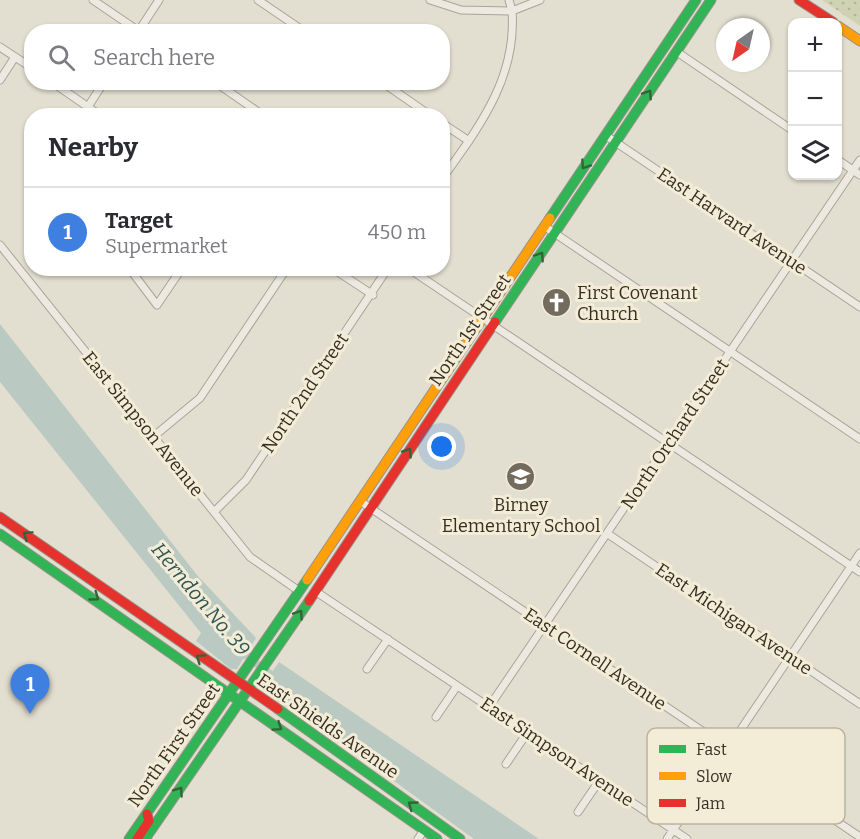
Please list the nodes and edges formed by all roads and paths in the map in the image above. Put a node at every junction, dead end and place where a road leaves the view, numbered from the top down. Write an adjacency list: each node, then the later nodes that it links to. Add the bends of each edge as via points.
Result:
1 (93, 0): 12 (street)
2 (159, 0): 13 (street)
3 (258, 0): 14 (street)
4 (430, 0): 10 (street, via 461,10)
5 (509, 0): 10 (street)
6 (540, 0): 10 (street)
7 (696, 0): 20 (main road, North 1st Street)
8 (711, 0): 18 (main road, North 1st Street)
9 (799, 0): 11 (main road)
10 (512, 11): 33 (street, via 511,45 501,85)
11 (826, 18)
12 (129, 24)
13 (144, 24)
14 (293, 24)
15 (842, 29): 16 (main road)
16 (860, 41)
17 (0, 47): 19 (street)
18 (677, 52): 20 (main road); 30 (street); 34 (main road, North 1st Street, one-way to 18)
19 (15, 57): 21 (street); 22 (street)
20 (656, 58): 32 (main road, North 1st Street)
21 (24, 63)
22 (0, 80)
23 (64, 90): 27 (street)
24 (99, 90): 27 (street)
25 (227, 90): 28 (street)
26 (394, 90): 29 (street)
27 (88, 107)
28 (252, 108)
29 (419, 108)
30 (788, 126)
31 (450, 128): 33 (street)
32 (605, 135): 34 (street, East Harvard Avenue); 39 (main road, North 1st Street, one-way to 39)
33 (469, 141): 37 (street)
34 (616, 143): 40 (main road, North 1st Street); 42 (street, East Harvard Avenue)
35 (860, 160): 38 (street, North Orchard Street)
36 (842, 163): 38 (street)
37 (450, 168)
38 (857, 172): 42 (street, North Orchard Street)
39 (544, 226): 40 (street); 53 (main road, North 1st Street)
40 (555, 233): 54 (main road, North 1st Street, one-way to 40); 55 (street)
41 (0, 245): 43 (street, East Simpson Avenue)
42 (791, 261): 52 (street, East Harvard Avenue); 55 (street, North Orchard Street)
43 (24, 275)
44 (25, 276): 56 (street, East Simpson Avenue)
45 (135, 276): 46 (street, via 157,305)
46 (177, 276)
47 (282, 276): 56 (street, via 200,398)
48 (344, 276): 51 (street)
49 (384, 276): 51 (street, North 2nd Street)
50 (420, 276): 53 (street)
51 (373, 295): 61 (street, North 2nd Street, via 246,480)
52 (860, 307)
53 (482, 319): 54 (street); 59 (main road, North 1st Street)
54 (493, 326): 58 (street); 60 (main road, North 1st Street, one-way to 54)
55 (730, 352): 57 (street); 58 (street, North Orchard Street)
56 (153, 437): 61 (street, East Simpson Avenue)
57 (860, 439)
58 (668, 444): 65 (street, North Orchard Street); 67 (street)
59 (360, 501): 60 (street, East Cornell Avenue); 63 (main road, North 1st Street)
60 (370, 508): 70 (main road, North 1st Street); 71 (street, East Cornell Avenue)
61 (214, 512): 69 (street, East Simpson Avenue, via 250,557)
62 (0, 517): 77 (main road, East Shields Avenue, one-way to 62)
63 (345, 523): 69 (main road, North 1st Street); 70 (main road, via 314,581)
64 (0, 534): 80 (main road, East Shields Avenue, one-way to 80)
65 (608, 534): 71 (street, North Orchard Street); 73 (street, East Michigan Avenue)
66 (860, 553): 67 (street)
67 (851, 566): 68 (street); 73 (street)
68 (860, 573)
69 (299, 591): 75 (main road, North 1st Street)
70 (315, 591): 72 (street, East Simpson Avenue); 76 (main road, North 1st Street, one-way to 70)
71 (546, 626): 83 (street, North Orchard Street); 85 (street, East Cornell Avenue)
72 (388, 639): 74 (street); 78 (street, East Simpson Avenue)
73 (790, 657): 82 (street, East Michigan Avenue); 86 (street)
74 (367, 669)
75 (246, 670): 77 (main road, North First Street)
76 (257, 678): 79 (main road, North First Street)
77 (237, 683): 79 (main road, East Shields Avenue); 80 (main road, North First Street)
78 (457, 686): 83 (street, East Simpson Avenue); 84 (street)
79 (249, 691): 81 (main road, North First Street); 104 (main road, East Shields Avenue, one-way to 79)
80 (230, 694): 81 (main road, East Shields Avenue); 91 (main road, North First Street)
81 (241, 702): 96 (main road, East Shields Avenue, one-way to 96); 101 (main road, North First Street, one-way to 81)
82 (860, 704)
83 (489, 707): 87 (street, East Simpson Avenue)
84 (436, 717)
85 (698, 728)
86 (742, 728)
87 (527, 733): 88 (street); 89 (street, East Simpson Avenue)
88 (506, 764)
89 (599, 781): 90 (street); 92 (street, East Simpson Avenue)
90 (578, 812)
91 (147, 813): 99 (main road, North First Street); 100 (main road, via 149,821)
92 (647, 813)
93 (664, 824): 97 (street, East Simpson Avenue)
94 (677, 824): 97 (street)
95 (841, 824): 98 (street, East Cornell Avenue)
96 (424, 830): 102 (street); 103 (main road, East Shields Avenue)
97 (673, 830): 105 (street); 106 (street, East Simpson Avenue)
98 (860, 837)
99 (129, 839)
100 (137, 839)
101 (146, 839)
102 (418, 839)
103 (437, 839)
104 (460, 839)
105 (667, 839)
106 (687, 839)

